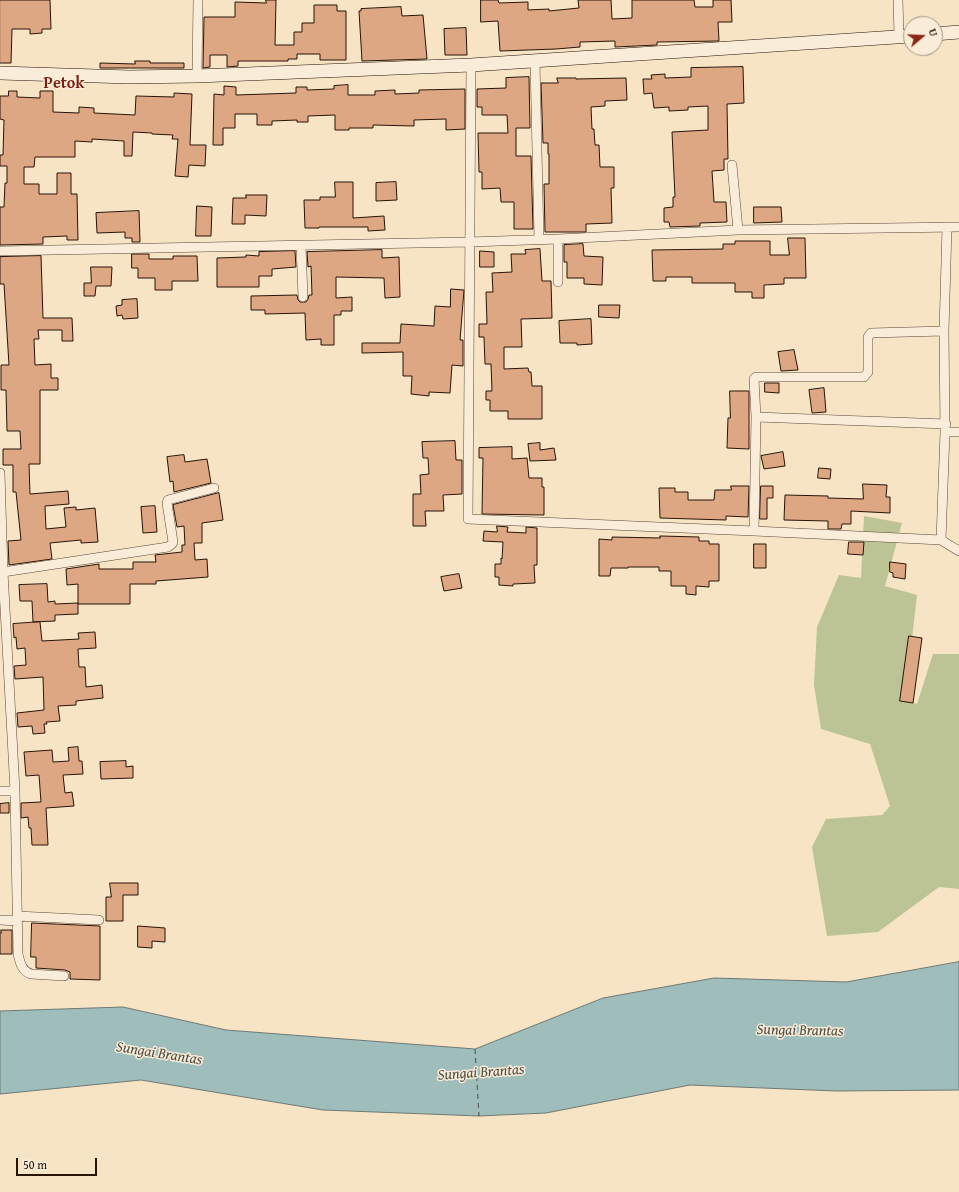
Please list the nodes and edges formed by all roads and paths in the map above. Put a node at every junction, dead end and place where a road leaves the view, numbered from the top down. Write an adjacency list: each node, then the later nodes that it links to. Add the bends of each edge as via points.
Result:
1 (198, 0): 10 (street)
2 (898, 0): 3 (street)
3 (903, 26)
4 (959, 32): 5 (main road)
5 (943, 33)
6 (903, 36): 7 (main road)
7 (535, 62): 8 (main road); 16 (street)
8 (471, 65): 10 (main road); 17 (street)
9 (0, 73): 10 (main road, via 129,77)
10 (197, 76)
11 (732, 165): 14 (street)
12 (947, 227): 13 (street); 14 (street); 22 (street)
13 (959, 227)
14 (738, 230): 15 (street)
15 (558, 239): 16 (street); 20 (street)
16 (539, 240): 17 (street)
17 (469, 242): 18 (street); 29 (street, via 468,519)
18 (301, 245): 19 (street); 21 (street)
19 (0, 251)
20 (558, 282)
21 (303, 297)
22 (944, 331): 23 (street, via 871,333 868,337 869,371 864,377 756,377); 24 (street)
23 (756, 417): 24 (street); 29 (street)
24 (946, 428): 25 (street); 30 (street)
25 (959, 432)
26 (0, 473): 28 (street)
27 (214, 488): 32 (street, via 168,500 173,542 168,547)
28 (1, 499): 32 (street)
29 (754, 531): 30 (street)
30 (941, 540): 31 (street)
31 (959, 551)
32 (3, 572): 33 (street)
33 (3, 637): 34 (street)
34 (4, 684): 36 (street)
35 (0, 791): 36 (street)
36 (15, 791): 37 (street)
37 (17, 919): 38 (street); 39 (street); 40 (street, via 18,954 24,970 31,974)
38 (0, 920)
39 (100, 920)
40 (64, 976)

